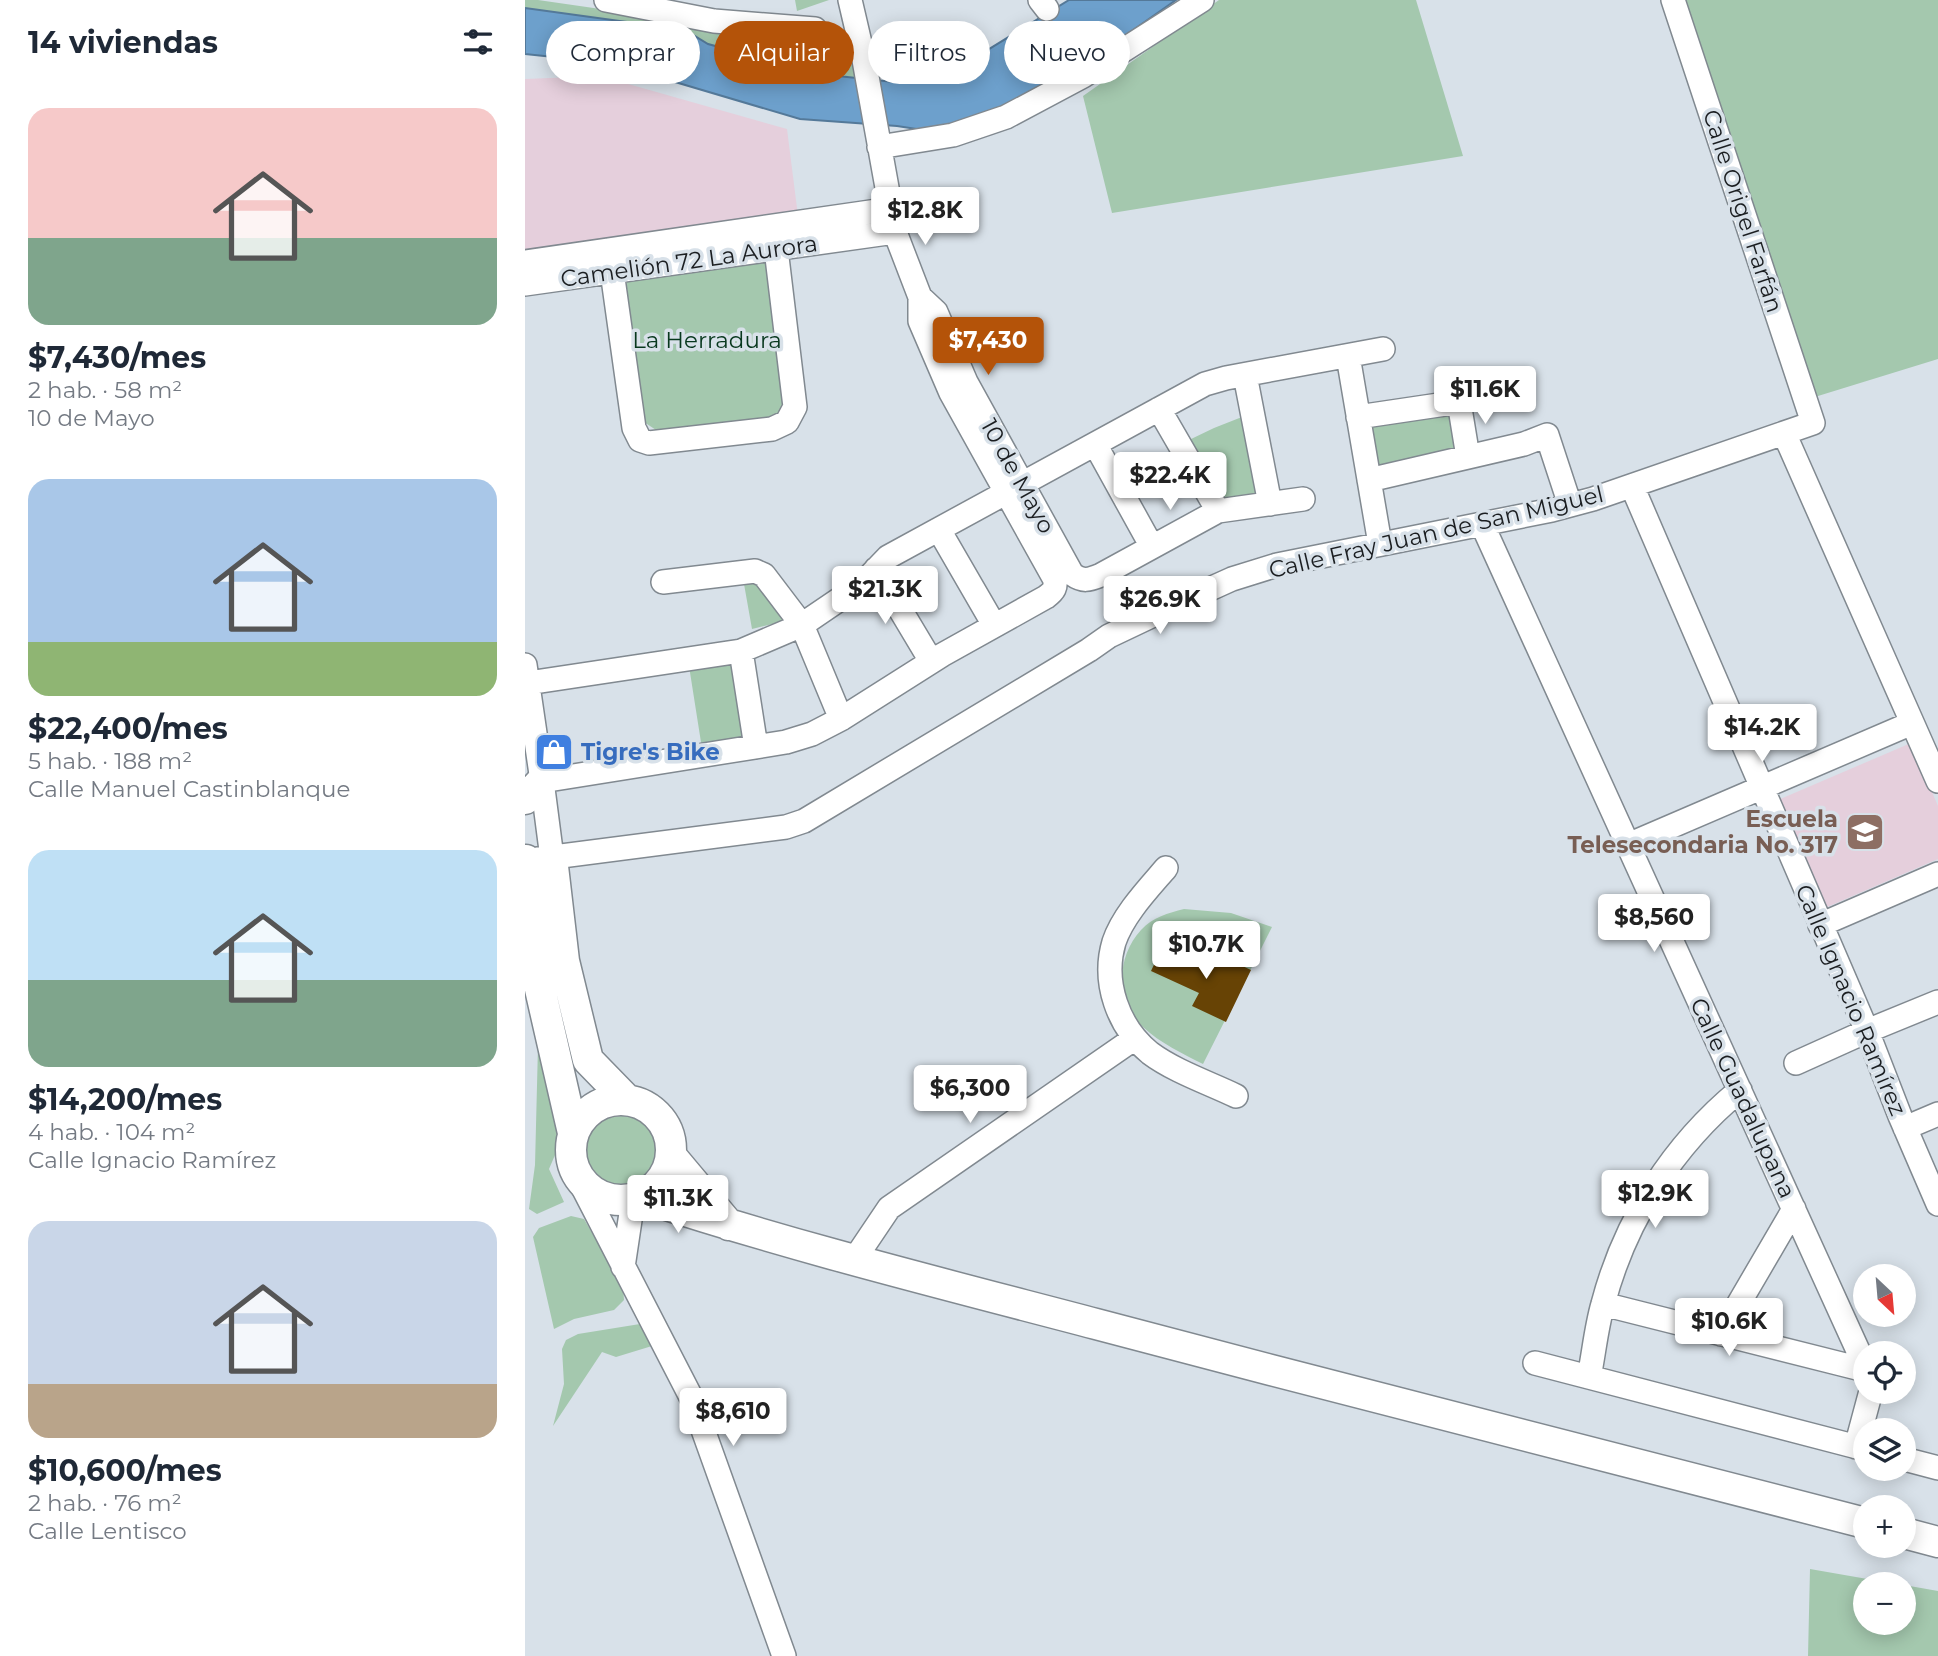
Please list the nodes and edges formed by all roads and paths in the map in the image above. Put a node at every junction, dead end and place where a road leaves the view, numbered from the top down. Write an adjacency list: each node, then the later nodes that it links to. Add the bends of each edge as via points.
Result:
1 (606, 0): 5 (street)
2 (850, 0): 6 (street, 10 de Mayo)
3 (1202, 0): 6 (street, via 1083,76 1006,117 953,135)
4 (1673, 0): 21 (street, Calle Origel Farfán)
5 (714, 21)
6 (877, 137): 7 (street, 10 de Mayo)
7 (891, 209): 8 (street, Camelión 72 La Aurora); 9 (street, 10 de Mayo)
8 (770, 227): 10 (street); 11 (street, Camelión 72 La Aurora)
9 (895, 232): 10 (street, Camelión 72 La Aurora); 27 (street, 10 de Mayo, via 920,297 921,321 952,373 951,393)
10 (776, 249): 11 (street, Camelión 72 La Aurora); 11 (street, via 795,407 787,422 772,429 649,443 640,440 633,428)
11 (610, 261): 12 (street, Camelión 72 La Aurora); 13 (street, Camelión 72 La Aurora)
12 (525, 262)
13 (525, 284)
14 (1383, 349): 15 (street)
15 (1348, 356): 16 (street); 20 (street)
16 (1245, 375): 19 (street, via 1205,384); 29 (street)
17 (1505, 387): 18 (street)
18 (1459, 402): 20 (street); 24 (street)
19 (1159, 409): 23 (street); 31 (street)
20 (1358, 417): 25 (street)
21 (1813, 423): 22 (street, Calle Fray Juan de San Miguel)
22 (1784, 433): 26 (street, Calle Fray Juan de San Miguel); 44 (street)
23 (1095, 444): 27 (street); 35 (street)
24 (1468, 457): 25 (street); 30 (street, via 1548,435)
25 (1369, 480): 34 (street)
26 (1632, 486): 30 (street, Calle Fray Juan de San Miguel); 47 (street, Calle Ignacio Ramírez)
27 (1015, 489): 33 (street); 35 (street, 10 de Mayo, via 1079,579 1101,575); 39 (street, 10 de Mayo, via 1056,584 1046,597)
28 (1303, 499): 29 (street)
29 (1270, 504): 31 (street)
30 (1570, 505): 32 (street, Calle Fray Juan de San Miguel)
31 (1218, 511): 35 (street)
32 (1482, 524): 34 (street, Calle Fray Juan de San Miguel); 49 (street, Calle Guadalupana)
33 (939, 530): 36 (street, via 888,557); 39 (street)
34 (1380, 544): 50 (street, Calle Fray Juan de San Miguel, via 1232,579 1109,636 804,821 786,827)
35 (1152, 547)
36 (876, 569): 38 (street, via 862,584); 41 (street)
37 (663, 582): 38 (street, via 755,571 764,575)
38 (802, 625): 40 (street); 43 (street)
39 (994, 625): 41 (street)
40 (741, 651): 42 (street); 45 (street)
41 (931, 661): 43 (street)
42 (526, 676): 48 (street)
43 (841, 719): 45 (street, via 812,734)
44 (1912, 723): 46 (street); 47 (street)
45 (756, 747): 48 (street)
46 (1938, 781)
47 (1761, 788): 49 (street); 53 (street, Calle Ignacio Ramírez)
48 (534, 790): 50 (street)
49 (1628, 845): 58 (street, Calle Guadalupana)
50 (532, 857): 60 (main road, via 588,1060); 63 (main road, via 535,967)
51 (1166, 868): 56 (street, via 1134,905 1114,942 1109,976 1117,1009)
52 (1938, 874): 53 (street)
53 (1821, 925): 55 (street, Calle Ignacio Ramírez)
54 (1938, 1002): 55 (street)
55 (1867, 1031): 57 (street); 62 (street, Calle Ignacio Ramírez)
56 (1135, 1038): 59 (street, via 1151,1054); 70 (street, via 888,1208)
57 (1796, 1063)
58 (1740, 1090): 68 (street, Calle Guadalupana); 72 (street, via 1679,1151 1649,1195 1620,1251)
59 (1236, 1096)
60 (627, 1100): 63 (main road, via 605,1102 586,1114); 64 (main road, via 646,1106 662,1119 671,1137)
61 (1938, 1114): 62 (street)
62 (1905, 1128): 67 (street, Calle Ignacio Ramírez)
63 (573, 1133): 65 (main road, via 570,1156)
64 (672, 1157): 66 (main road, via 656,1187); 69 (main road)
65 (578, 1178): 66 (main road, via 593,1193 612,1200); 71 (street)
66 (638, 1198): 69 (main road); 71 (street)
67 (1938, 1204)
68 (1794, 1209): 73 (street); 74 (street, Calle Guadalupana)
69 (730, 1226): 70 (main road)
70 (854, 1260): 81 (main road)
71 (623, 1266): 84 (street, via 692,1399)
72 (1603, 1304): 73 (street); 77 (street)
73 (1721, 1334): 76 (street)
74 (1853, 1341)
75 (1535, 1363): 77 (street)
76 (1853, 1365)
77 (1589, 1377): 78 (street)
78 (1853, 1446)
79 (1916, 1462): 80 (street)
80 (1938, 1468)
81 (1853, 1520)
82 (1916, 1536): 83 (main road)
83 (1938, 1542)
84 (784, 1656)

